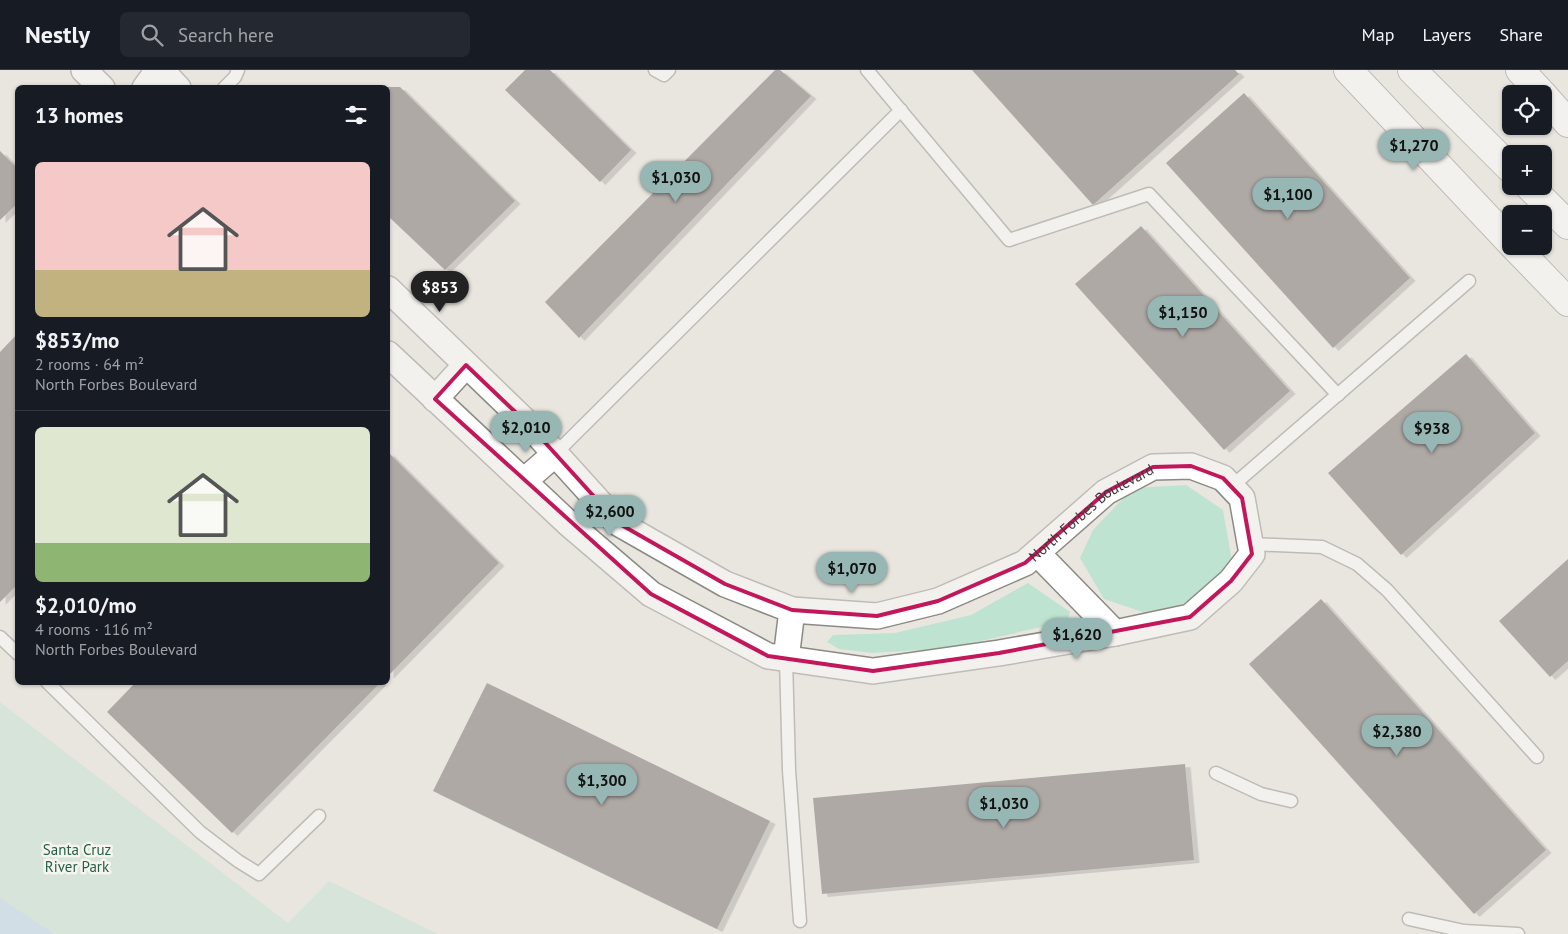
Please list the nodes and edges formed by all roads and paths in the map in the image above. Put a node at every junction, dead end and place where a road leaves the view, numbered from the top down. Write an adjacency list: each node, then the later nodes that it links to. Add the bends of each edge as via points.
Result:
1 (84, 70): 10 (street)
2 (159, 70): 11 (street); 12 (street)
3 (238, 70): 13 (lane)
4 (655, 70): 5 (lane, via 664,75)
5 (668, 70)
6 (867, 70): 16 (lane)
7 (1348, 70): 21 (main road)
8 (1412, 70): 18 (main road)
9 (1520, 70): 14 (main road)
10 (99, 85)
11 (147, 85)
12 (175, 85)
13 (227, 85)
14 (1534, 85)
15 (1552, 105): 17 (main road)
16 (901, 110): 28 (lane, via 1010,240 1149,194); 30 (lane)
17 (1568, 123)
18 (1502, 160)
19 (1538, 195): 20 (main road)
20 (1568, 225)
21 (1502, 233)
22 (1523, 255): 25 (main road)
23 (1469, 281): 28 (lane)
24 (390, 291): 27 (street, North Forbes Boulevard)
25 (1568, 302)
26 (390, 356): 29 (street)
27 (466, 365): 29 (street); 30 (street, North Forbes Boulevard)
28 (1338, 395): 32 (lane)
29 (435, 399): 31 (street)
30 (555, 454): 31 (street); 33 (street, North Forbes Boulevard)
31 (524, 481): 34 (street)
32 (1231, 487): 35 (street, North Forbes Boulevard, via 1242,498); 36 (street, North Forbes Boulevard, via 1223,478 1191,466 1153,467 1106,492)
33 (607, 510): 34 (street); 37 (street, North Forbes Boulevard, via 618,523 725,584)
34 (583, 536): 41 (street, via 651,594 768,656)
35 (1251, 544): 38 (street, via 1252,554 1231,581 1190,617); 43 (lane, via 1322,547 1357,564 1388,590)
36 (1037, 553): 37 (street, North Forbes Boulevard, via 1025,563 938,601 877,616); 38 (street)
37 (792, 610): 41 (street)
38 (1115, 633): 41 (street, via 874,671)
39 (0, 637): 40 (lane)
40 (15, 651)
41 (786, 659): 48 (lane, via 789,770)
42 (50, 685): 46 (lane, via 200,832 259,874)
43 (1537, 757)
44 (1216, 773): 45 (lane, via 1261,794)
45 (1291, 801)
46 (319, 816)
47 (1409, 919): 49 (lane, via 1464,931)
48 (800, 921)
49 (1518, 934)

